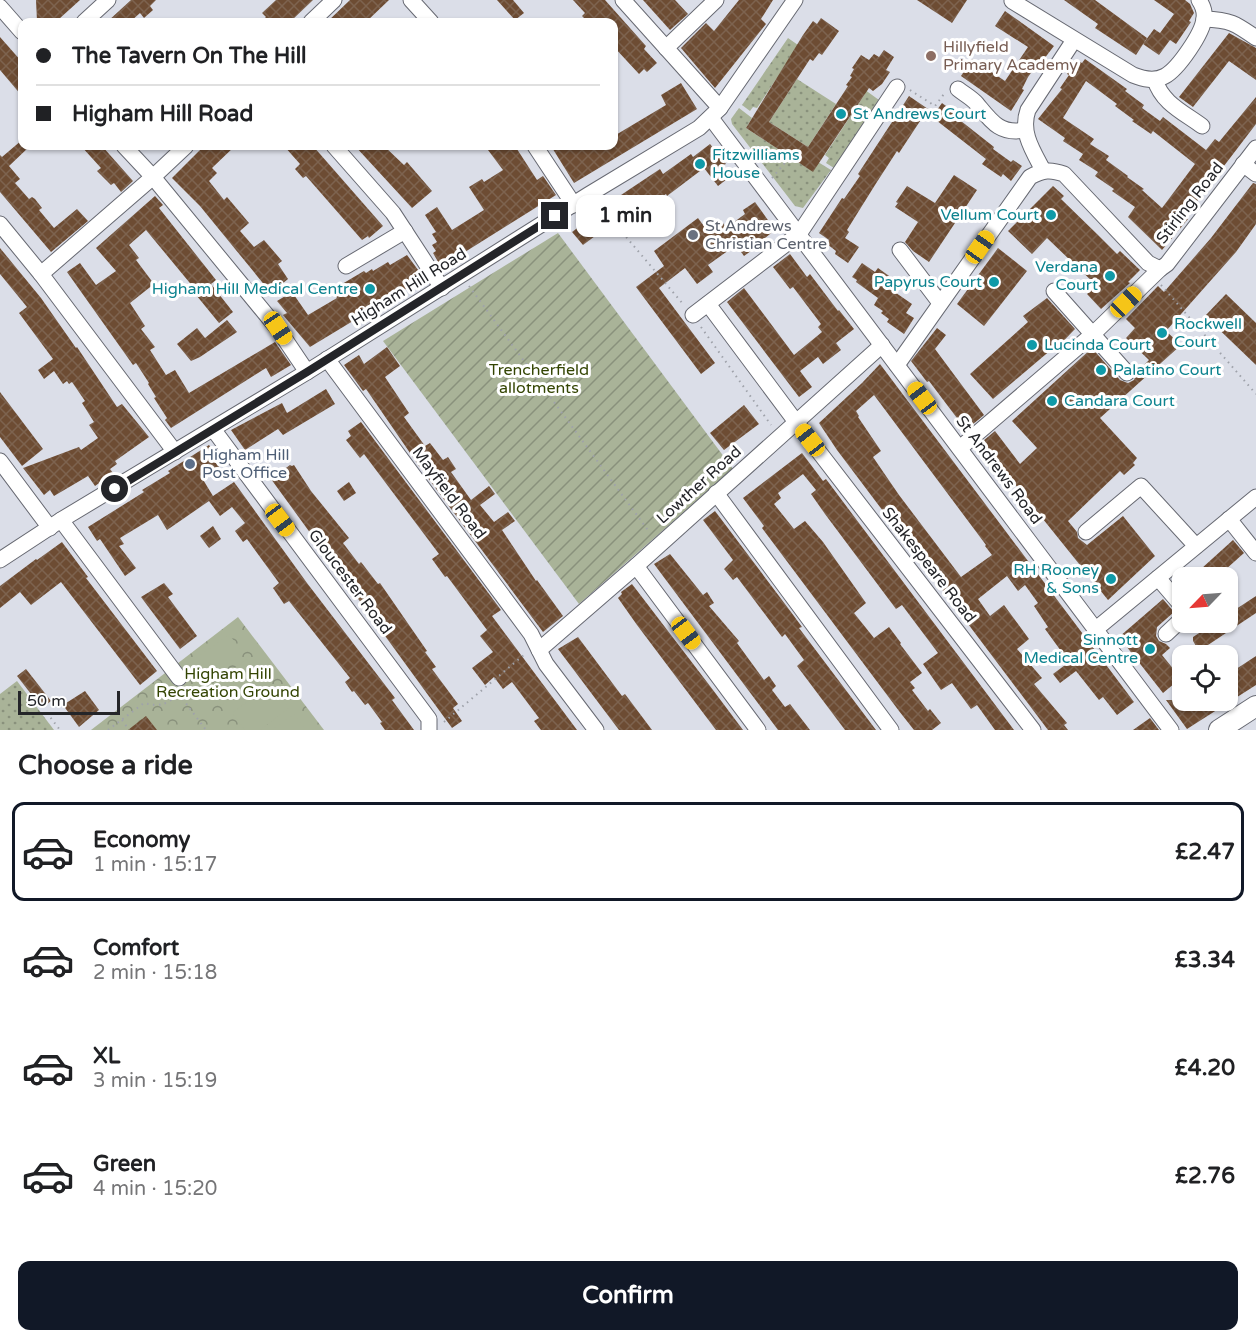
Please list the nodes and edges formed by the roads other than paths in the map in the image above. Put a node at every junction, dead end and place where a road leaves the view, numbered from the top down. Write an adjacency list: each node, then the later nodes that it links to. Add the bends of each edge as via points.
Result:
1 (108, 0): 10 (street)
2 (334, 0): 11 (street)
3 (411, 0): 12 (street)
4 (623, 0): 17 (street, St Andrews Road)
5 (716, 0): 17 (street)
6 (795, 0): 21 (street, Higham Hill Road)
7 (1199, 0): 13 (street)
8 (1012, 1): 16 (street)
9 (0, 7): 14 (street)
10 (88, 18)
11 (315, 18)
12 (427, 18)
13 (1204, 19): 15 (street, via 1227,20); 18 (street, via 1201,31 1174,69)
14 (18, 27)
15 (1256, 38)
16 (1074, 40): 18 (street, via 1133,75); 23 (street, via 1028,110)
17 (666, 48): 21 (street, St Andrews Road)
18 (1155, 80): 22 (street, via 1166,101)
19 (897, 87): 36 (street)
20 (958, 89): 23 (street, via 1003,129)
21 (715, 113): 33 (street, Higham Hill Road, via 699,128); 36 (street, St Andrews Road)
22 (1202, 126)
23 (1025, 130): 30 (street)
24 (1256, 148): 29 (street, Stirling Road)
25 (128, 150): 32 (street)
26 (182, 150): 32 (street)
27 (338, 150): 35 (street)
28 (538, 150): 33 (street)
29 (1243, 164): 31 (street); 39 (street, Stirling Road)
30 (1043, 171): 39 (street, Stirling Road, via 1064,174 1148,263); 43 (street, via 1030,177 1018,192)
31 (1256, 174)
32 (153, 177): 40 (street); 50 (street, via 278,328)
33 (574, 205): 41 (street, Higham Hill Road)
34 (0, 224): 40 (street)
35 (405, 231): 38 (street); 41 (street)
36 (799, 234): 44 (street); 47 (street, St Andrews Road)
37 (900, 250): 43 (street)
38 (346, 266)
39 (1160, 268): 46 (street)
40 (41, 274): 55 (street)
41 (441, 288): 48 (street, Higham Hill Road)
42 (1053, 291): 46 (street)
43 (940, 303): 49 (street)
44 (708, 304): 45 (street); 52 (street, Shakespeare Road)
45 (693, 315)
46 (1093, 334): 51 (street); 54 (street)
47 (882, 345): 49 (street, St Andrews Road); 52 (street, Lowther Road)
48 (327, 359): 50 (street, Higham Hill Road); 71 (street, Mayfield Road)
49 (897, 365): 54 (street, St Andrews Road)
50 (307, 372): 53 (street, Higham Hill Road)
51 (1127, 373)
52 (796, 422): 57 (street, Lowther Road); 78 (street, Shakespeare Road)
53 (213, 429): 55 (street, Higham Hill Road); 74 (street, Gloucester Road, via 429,719)
54 (960, 448): 69 (street, St Andrews Road)
55 (175, 452): 60 (street, Higham Hill Road)
56 (0, 461): 60 (street)
57 (716, 494): 65 (street, Lowther Road); 77 (street)
58 (1256, 497): 59 (street)
59 (1229, 519): 62 (street); 63 (street)
60 (56, 524): 64 (street, Higham Hill Road); 72 (street, via 170,664)
61 (1086, 532): 62 (street, via 1141,486)
62 (1196, 546): 66 (street)
63 (1256, 553)
64 (0, 560)
65 (636, 566): 71 (street, Lowther Road); 76 (street)
66 (1158, 578): 67 (street); 69 (street)
67 (1172, 594)
68 (1172, 628): 70 (street)
69 (1096, 629): 79 (street, St Andrews Road)
70 (1166, 634)
71 (538, 647): 75 (street, Mayfield Road, via 546,664)
72 (177, 684)
73 (1256, 706): 80 (main road)
74 (430, 728)
75 (596, 730)
76 (758, 730)
77 (891, 730)
78 (1033, 730)
79 (1171, 730)
80 (1219, 730)

